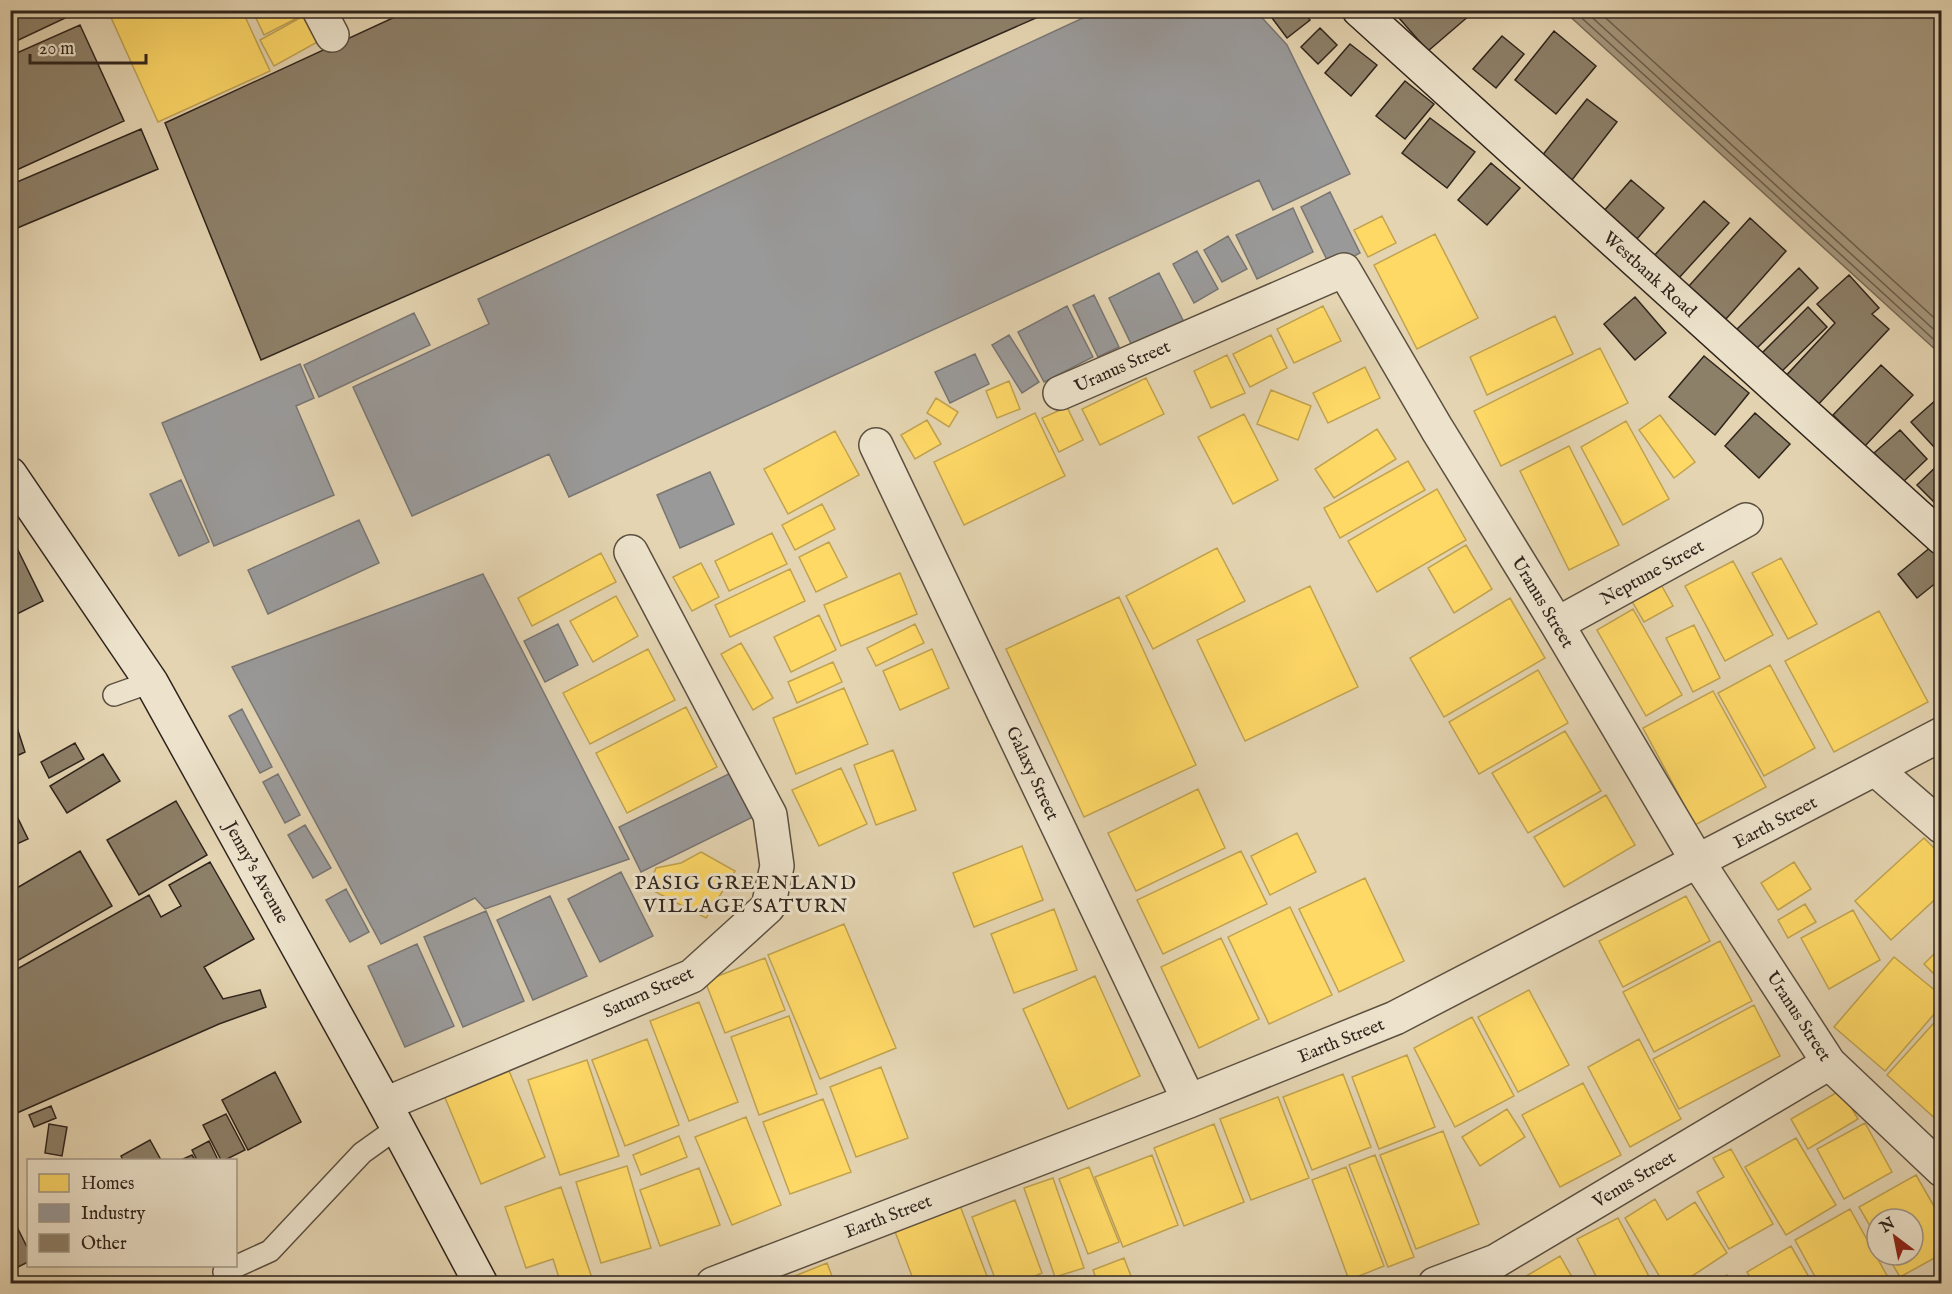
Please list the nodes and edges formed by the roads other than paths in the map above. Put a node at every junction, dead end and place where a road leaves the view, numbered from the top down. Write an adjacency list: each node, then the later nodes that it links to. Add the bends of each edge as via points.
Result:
1 (1359, 10): 6 (street, Westbank Road)
2 (1060, 393): 8 (street, Uranus Street, via 1344,270)
3 (876, 445): 16 (street, Galaxy Street)
4 (10, 474): 9 (street, Jenny's Avenue)
5 (1746, 520): 8 (street, Neptune Street)
6 (1941, 538)
7 (631, 552): 17 (street, Saturn Street, via 770,815 777,866 768,907 692,976)
8 (1557, 624): 14 (street, Uranus Street)
9 (151, 682): 10 (lane); 17 (street, Jenny's Avenue)
10 (114, 695)
11 (1941, 734): 12 (street, Earth Street)
12 (1875, 769): 13 (street); 14 (street, Earth Street)
13 (1941, 827)
14 (1698, 862): 15 (street, Uranus Street); 16 (street, Earth Street, via 1395,1018)
15 (1829, 1063): 18 (street, Uranus Street); 24 (street, Venus Street, via 1496,1261)
16 (1189, 1101): 23 (street, Earth Street)
17 (391, 1116): 19 (lane, via 362,1153 270,1251); 22 (street, Jenny's Avenue)
18 (1941, 1170)
19 (237, 1266)
20 (235, 1267): 21 (lane)
21 (224, 1272)
22 (481, 1284)
23 (713, 1284)
24 (1435, 1284)

